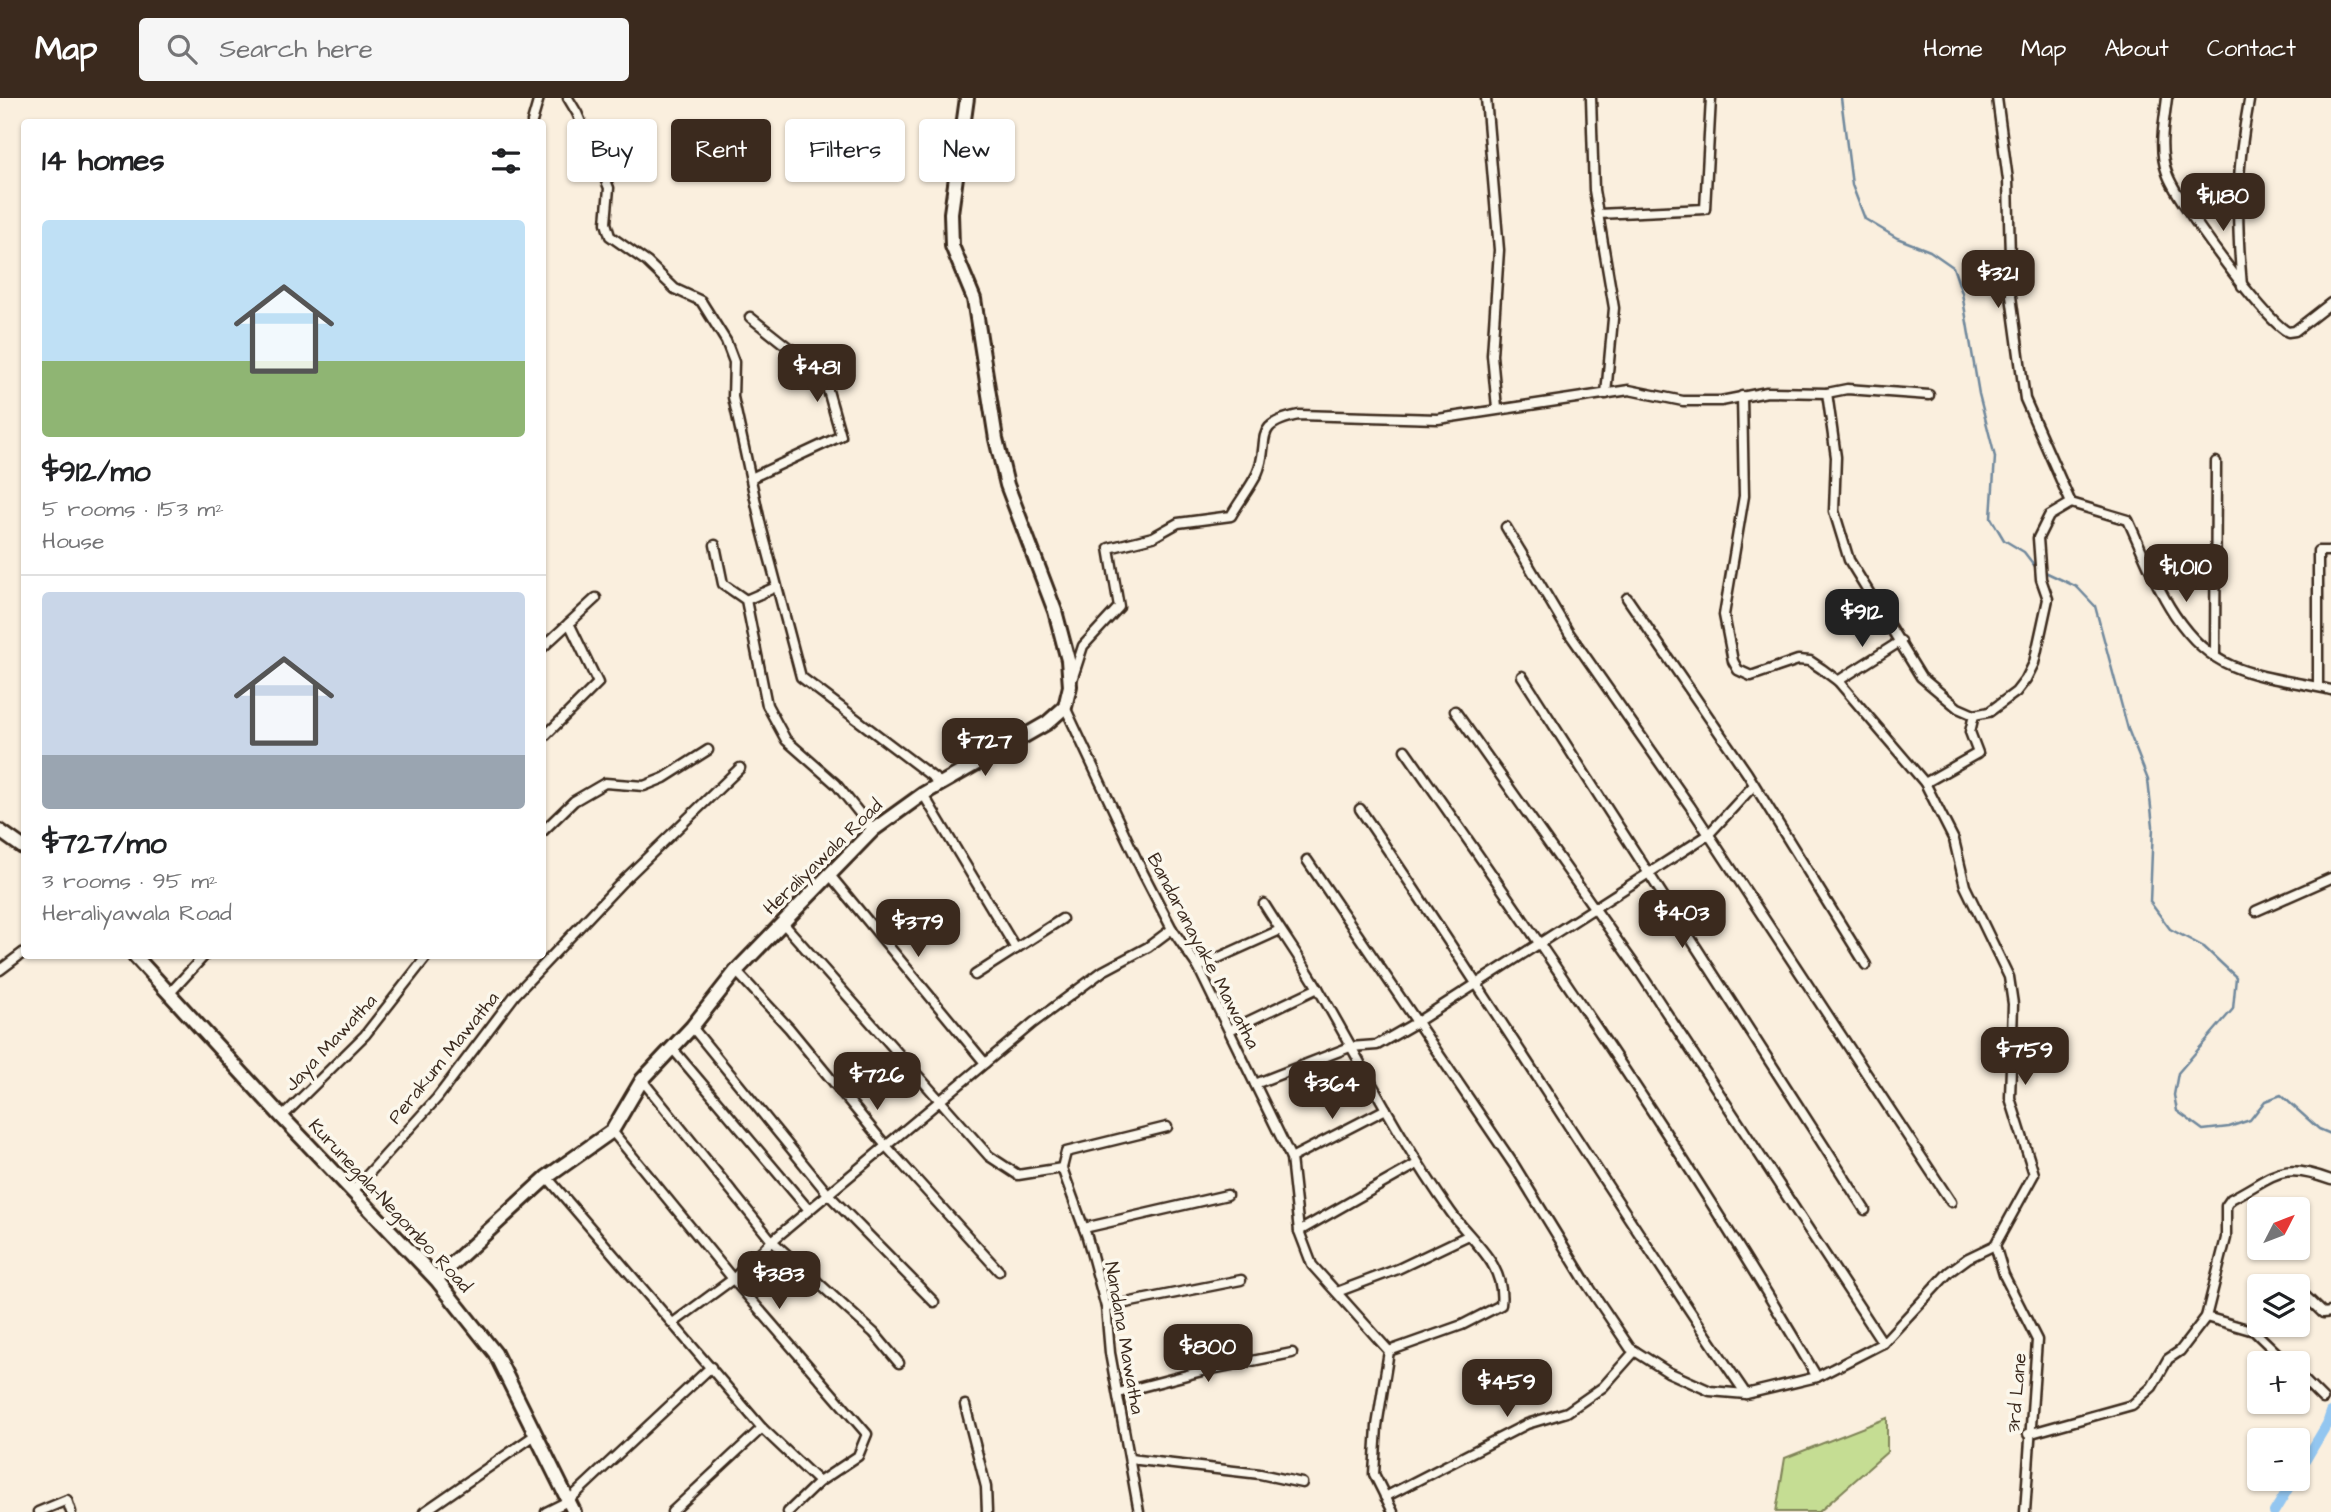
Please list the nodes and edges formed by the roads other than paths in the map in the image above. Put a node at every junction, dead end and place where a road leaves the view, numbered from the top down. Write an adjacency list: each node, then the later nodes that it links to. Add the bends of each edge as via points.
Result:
1 (539, 98): 10 (street)
2 (568, 98): 21 (street, via 609,188 606,223 610,236 675,289 701,301 726,341 734,362 733,397)
3 (967, 98): 36 (street, via 951,212 952,246 974,299 1007,485 1059,624)
4 (1486, 98): 19 (street, via 1499,250 1492,355)
5 (1591, 98): 11 (street)
6 (1712, 98): 11 (street, via 1705,209)
7 (1997, 98): 22 (street, via 2008,180 2011,296 2025,399)
8 (2167, 98): 12 (street, via 2163,136 2167,176)
9 (2249, 101): 12 (street, via 2239,153 2235,214)
10 (533, 119)
11 (1598, 214): 16 (street, via 1614,308)
12 (2242, 287): 13 (street, via 2288,332)
13 (2331, 303)
14 (750, 317): 21 (street, via 821,366 841,436)
15 (1827, 393): 17 (street, via 1847,389); 18 (street); 31 (street, via 1836,457 1834,511 1849,560)
16 (1606, 394): 18 (street, via 1629,390 1683,401); 19 (street)
17 (1929, 395)
18 (1742, 396): 35 (street, via 1744,496 1724,615 1733,661 1738,670 1751,676 1787,662 1810,661)
19 (1497, 408): 36 (street, via 1438,418 1299,415 1277,419 1264,435 1258,472 1231,516 1178,523 1153,537 1109,548 1119,607 1083,646)
20 (2216, 462): 33 (street)
21 (751, 478): 26 (street)
22 (2071, 503): 33 (street, via 2128,520 2168,605); 41 (street, via 2049,516 2038,538 2041,579 2048,599 2034,663 2016,692 1989,712)
23 (1506, 527): 54 (street, via 1569,633)
24 (715, 545): 29 (street, via 723,584)
25 (2331, 551): 37 (street, via 2318,551)
26 (776, 587): 29 (street); 47 (street, via 801,677)
27 (596, 598): 30 (street)
28 (1627, 598): 48 (street)
29 (746, 600): 52 (street, via 767,705 786,740 836,784)
30 (569, 623): 32 (street); 42 (street, via 598,683)
31 (1901, 641): 35 (street); 41 (street, via 1921,677 1958,708)
32 (546, 644)
33 (2214, 656): 37 (street, via 2232,666)
34 (1522, 676): 57 (street)
35 (1838, 681): 46 (street)
36 (1070, 686): 39 (street)
37 (2318, 687): 38 (street)
38 (2331, 690)
39 (1065, 707): 47 (street, Heraliyawala Road, via 1047,723); 65 (street, Bandaranayake Mawatha)
40 (1455, 711): 61 (street)
41 (1974, 715): 46 (street, via 1970,732 1978,753)
42 (546, 735)
43 (708, 750): 51 (street, via 644,786 605,783 574,801)
44 (1405, 750): 67 (street)
45 (740, 768): 100 (street, Perakum Mawatha, via 622,882 515,995 437,1098)
46 (1925, 783): 110 (street, via 1954,841 1965,886 2009,977 2013,1004 2010,1098 2034,1174)
47 (942, 784): 49 (street, Heraliyawala Road)
48 (1754, 785): 54 (street); 73 (street)
49 (923, 794): 52 (street, Heraliyawala Road); 68 (street)
50 (1360, 809): 78 (street)
51 (546, 828)
52 (873, 830): 58 (street, Heraliyawala Road)
53 (1, 834): 55 (street)
54 (1708, 835): 57 (street); 103 (street)
55 (21, 846)
56 (1307, 860): 81 (street)
57 (1647, 873): 61 (street); 105 (street)
58 (829, 874): 64 (street, Heraliyawala Road); 86 (street)
59 (2331, 878): 62 (street)
60 (1264, 904): 66 (street)
61 (1595, 907): 67 (street); 124 (street)
62 (2256, 911)
63 (1062, 919): 68 (street)
64 (782, 922): 76 (street, Heraliyawala Road); 89 (street)
65 (1172, 929): 74 (street, Bandaranayake Mawatha); 86 (street, via 1103,971)
66 (1280, 930): 74 (street); 79 (street)
67 (1540, 942): 78 (street); 131 (street, via 1755,1271)
68 (1016, 949): 77 (street)
69 (21, 954): 75 (street)
70 (138, 959): 80 (street, Kurunegala-Negombo Road)
71 (201, 959): 80 (street)
72 (424, 959): 91 (street, Jaya Mawatha, via 365,1035)
73 (1866, 965)
74 (1198, 967): 83 (street, Bandaranayake Mawatha)
75 (0, 970)
76 (736, 971): 82 (street, Heraliyawala Road); 94 (street)
77 (975, 975)
78 (1478, 981): 81 (street); 134 (street, via 1669,1282)
79 (1318, 988): 83 (street); 84 (street)
80 (169, 994): 91 (street, Kurunegala-Negombo Road)
81 (1417, 1023): 84 (street, via 1377,1045); 126 (street)
82 (692, 1027): 85 (street, Heraliyawala Road); 101 (street)
83 (1230, 1030): 88 (street, Bandaranayake Mawatha)
84 (1350, 1047): 88 (street); 90 (street)
85 (672, 1048): 87 (street, Heraliyawala Road); 104 (street)
86 (985, 1063): 89 (street)
87 (642, 1080): 93 (street, Heraliyawala Road); 109 (street)
88 (1255, 1084): 95 (street, Bandaranayake Mawatha)
89 (939, 1102): 94 (street); 97 (street, via 989,1156 1018,1175)
90 (1386, 1109): 95 (street); 96 (street)
91 (282, 1117): 100 (street, Kurunegala-Negombo Road)
92 (1167, 1127): 97 (street, via 1066,1152)
93 (612, 1131): 98 (street, Heraliyawala Road); 113 (street)
94 (886, 1146): 101 (street); 111 (street)
95 (1291, 1158): 107 (street, Bandaranayake Mawatha)
96 (1417, 1164): 107 (street); 108 (street)
97 (1062, 1168): 106 (street, Nandana Mawatha)
98 (547, 1177): 112 (street, Heraliyawala Road); 121 (street)
99 (2331, 1180): 120 (street, via 2289,1168 2231,1199)
100 (353, 1191): 112 (street, Kurunegala-Negombo Road)
101 (828, 1194): 104 (street); 117 (street)
102 (1227, 1195): 106 (street)
103 (1951, 1202)
104 (809, 1210): 109 (street)
105 (1865, 1210)
106 (1084, 1228): 118 (street, Nandana Mawatha)
107 (1299, 1231): 115 (street, Bandaranayake Mawatha, via 1312,1265)
108 (1467, 1236): 115 (street); 125 (street, via 1489,1255 1500,1276 1501,1305 1462,1325)
109 (772, 1241): 113 (street); 129 (street, via 874,1333)
110 (1995, 1245): 124 (street, via 1949,1272); 138 (street, 3rd Lane, via 2004,1275 2037,1340)
111 (999, 1271)
112 (436, 1279): 139 (street, Kurunegala-Negombo Road, via 495,1353)
113 (733, 1279): 121 (street); 141 (street, via 867,1434 858,1456)
114 (1241, 1280): 118 (street)
115 (1337, 1292): 125 (street, Bandaranayake Mawatha)
116 (2310, 1301): 119 (street, via 2323,1313)
117 (934, 1303)
118 (1106, 1307): 133 (street, Nandana Mawatha)
119 (2331, 1312)
120 (2206, 1317): 122 (street); 138 (street, via 2180,1351 2168,1359 2152,1387 2132,1405)
121 (673, 1323): 130 (street)
122 (2247, 1326)
123 (2265, 1337): 127 (street)
124 (1883, 1343): 131 (street)
125 (1389, 1351): 143 (street, via 1374,1474)
126 (1635, 1351): 134 (street, via 1710,1391); 143 (street, via 1603,1387 1567,1412 1528,1424)
127 (2277, 1351)
128 (1292, 1353): 133 (street)
129 (899, 1363)
130 (710, 1367): 137 (street); 144 (street)
131 (1817, 1377): 134 (street)
132 (2310, 1386): 135 (street)
133 (1118, 1393): 140 (street, Nandana Mawatha)
134 (1746, 1394)
135 (2323, 1399)
136 (965, 1405): 151 (street, via 986,1487)
137 (762, 1428): 141 (street); 149 (street)
138 (2028, 1434): 154 (street, 3rd Lane)
139 (535, 1435): 144 (street, Kurunegala-Negombo Road); 147 (street)
140 (1130, 1459): 142 (street); 152 (street, Nandana Mawatha)
141 (819, 1482): 150 (street)
142 (1302, 1482)
143 (1385, 1497): 153 (street)
144 (571, 1506): 148 (street)
145 (38, 1512): 146 (street, via 66,1500)
146 (71, 1512)
147 (424, 1512)
148 (546, 1512)
149 (672, 1512)
150 (788, 1512)
151 (987, 1512)
152 (1139, 1512)
153 (1393, 1512)
154 (2025, 1512)

